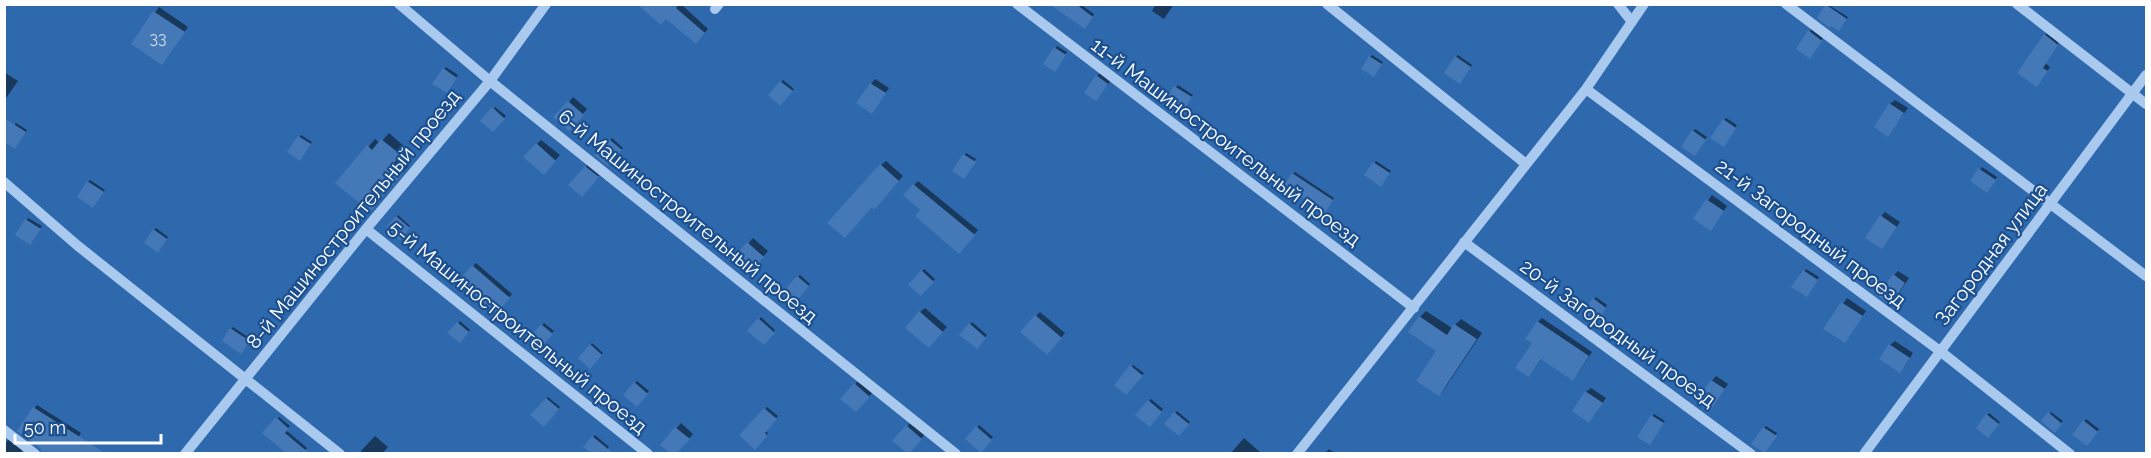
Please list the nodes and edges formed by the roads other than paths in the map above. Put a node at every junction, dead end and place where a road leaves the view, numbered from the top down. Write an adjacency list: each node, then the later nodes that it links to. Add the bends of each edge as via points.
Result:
1 (399, 4): 11 (street, 6-й Машиностроительный проезд)
2 (546, 4): 11 (street, 8-й Машиностроительный проезд)
3 (1017, 4): 21 (street, 11-й Машиностроительный проезд)
4 (1327, 4): 15 (street)
5 (1618, 4): 9 (street)
6 (1644, 4): 9 (street)
7 (1786, 4): 17 (street)
8 (2017, 4): 13 (street)
9 (1632, 22): 12 (street)
10 (2146, 75): 13 (street, Загородная улица)
11 (490, 81): 18 (street, 8-й Машиностроительный проезд); 29 (street, 6-й Машиностроительный проезд)
12 (1586, 88): 15 (street); 22 (street, 21-й Загородный проезд)
13 (2132, 93): 14 (street); 17 (street, Загородная улица)
14 (2146, 104)
15 (1526, 164): 19 (street)
16 (4, 182): 23 (street)
17 (2052, 204): 20 (street); 22 (street, Загородная улица)
18 (366, 229): 23 (street, 8-й Машиностроительный проезд); 28 (street, 5-й Машиностроительный проезд)
19 (1464, 242): 21 (street); 31 (street, 20-й Загородный проезд)
20 (2146, 276)
21 (1414, 308): 30 (street)
22 (1940, 351): 32 (street, Загородная улица); 33 (street, 21-й Загородный проезд)
23 (244, 380): 26 (street, 8-й Машиностроительный проезд); 27 (street)
24 (4, 430): 25 (street)
25 (35, 453)
26 (185, 453)
27 (340, 453)
28 (648, 453)
29 (956, 453)
30 (1297, 453)
31 (1751, 453)
32 (1864, 453)
33 (2070, 453)

